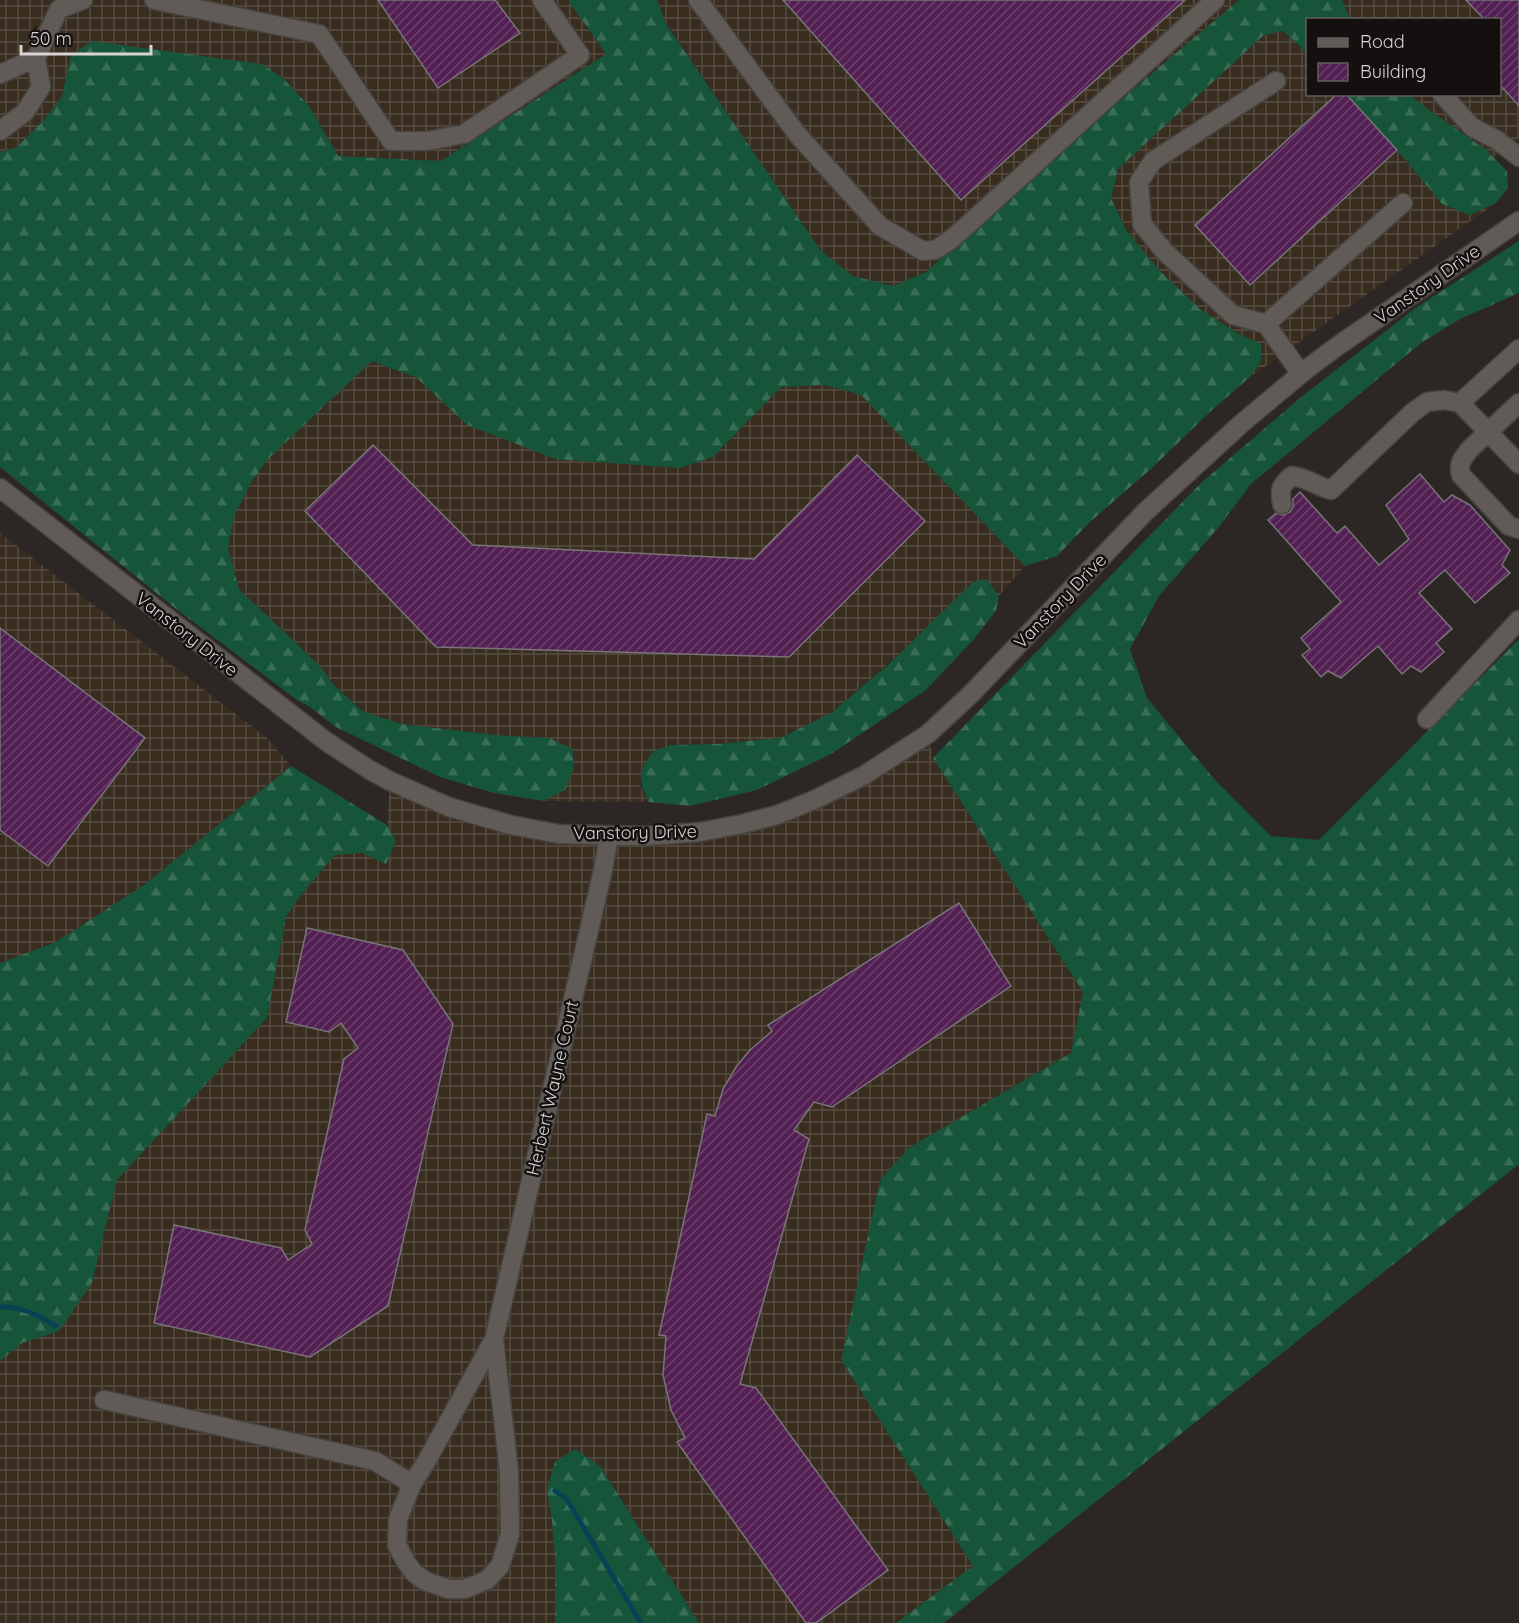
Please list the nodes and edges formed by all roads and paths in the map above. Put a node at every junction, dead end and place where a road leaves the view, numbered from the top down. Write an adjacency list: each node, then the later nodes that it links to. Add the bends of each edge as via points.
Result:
1 (83, 0): 6 (street, via 59,9)
2 (154, 0): 3 (street, via 319,34 391,141 427,141 464,134 580,55)
3 (543, 0)
4 (698, 0): 5 (street, via 797,134 880,226 923,251 935,250 949,241)
5 (1215, 0)
6 (36, 58): 7 (street); 10 (street, via 41,87 25,112)
7 (0, 74)
8 (1276, 81): 14 (street, via 1154,161 1139,182 1142,224 1164,251 1233,315)
9 (1444, 96): 11 (street, via 1472,127)
10 (0, 131)
11 (1519, 157)
12 (1403, 203): 14 (street)
13 (1519, 221): 16 (street, Vanstory Drive)
14 (1266, 324): 16 (street)
15 (1519, 349): 17 (street)
16 (1301, 374): 26 (street, Vanstory Drive, via 1145,512 971,694 928,734 888,761 777,815 689,833)
17 (1460, 403): 19 (street); 22 (street, via 1427,402 1331,490 1305,477 1292,476 1283,484)
18 (1519, 404): 19 (street)
19 (1488, 432): 20 (street); 23 (street, via 1463,457 1461,475 1509,526)
20 (1519, 464)
21 (0, 488): 26 (street, Vanstory Drive, via 320,736 370,770 449,807 493,821 560,834)
22 (1282, 504)
23 (1519, 529)
24 (1519, 620): 25 (street)
25 (1427, 719)
26 (609, 836): 27 (street, Herbert Wayne Court)
27 (494, 1339): 29 (street); 29 (street, via 509,1471 510,1534 500,1566 488,1580 465,1589 448,1589 414,1573 397,1545 398,1519)
28 (104, 1400): 29 (street, via 375,1461)
29 (412, 1484)

